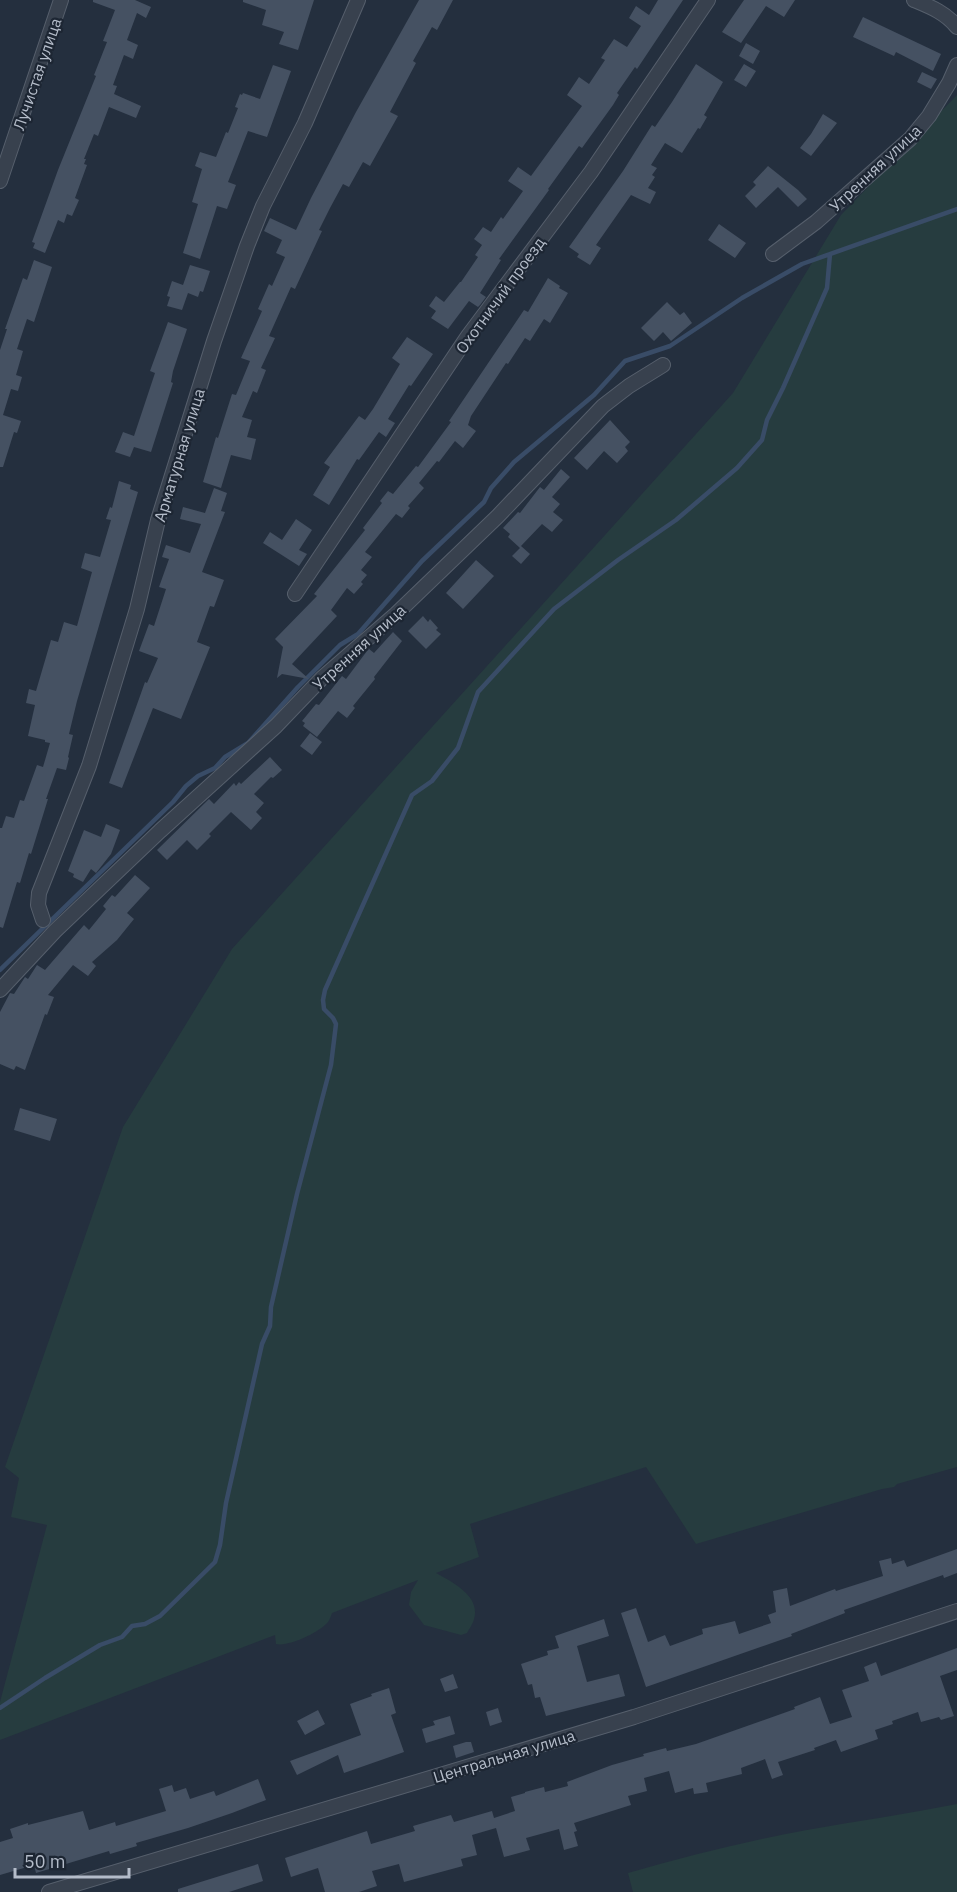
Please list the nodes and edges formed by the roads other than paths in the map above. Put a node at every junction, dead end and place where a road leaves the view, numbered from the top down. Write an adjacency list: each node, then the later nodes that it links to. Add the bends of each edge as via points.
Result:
1 (62, 0): 7 (street, Лучистая улица)
2 (358, 0): 11 (street, Арматурная улица, via 305,123 263,206 214,341 158,520 137,609 89,766 39,893 38,906)
3 (708, 0): 10 (street, Охотничий проезд, via 591,172 468,336)
4 (914, 0): 5 (street, via 950,18)
5 (957, 27)
6 (957, 65): 8 (street, Утренняя улица, via 929,116 910,140)
7 (0, 182)
8 (773, 254)
9 (663, 365): 11 (street, Утренняя улица, via 603,406 498,516 396,614 160,831)
10 (295, 594)
11 (50, 926): 12 (street)
12 (0, 990)
13 (957, 1611): 14 (street, Центральная улица, via 634,1717)
14 (49, 1892)

